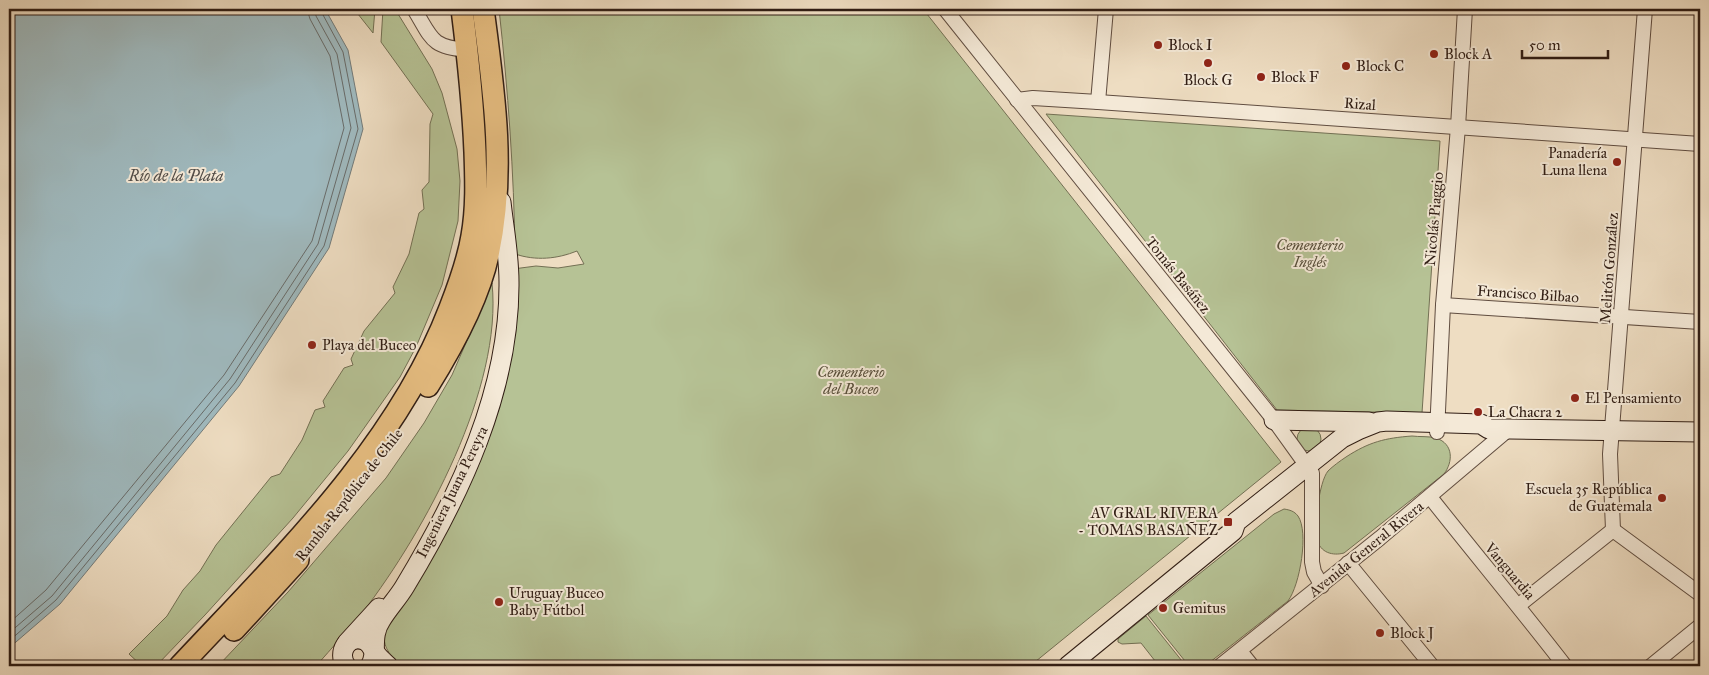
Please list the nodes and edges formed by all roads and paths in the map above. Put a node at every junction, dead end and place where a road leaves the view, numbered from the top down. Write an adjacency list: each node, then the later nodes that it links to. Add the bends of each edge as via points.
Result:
1 (414, 9): 8 (street, via 437,44)
2 (462, 9): 8 (main road, Rambla República de Chile)
3 (483, 9): 15 (main road, Rambla República de Chile, via 494,90)
4 (946, 9): 10 (street, Tomás Basáñez)
5 (1106, 9): 11 (street)
6 (1465, 9): 12 (street, Nicolás Piaggio)
7 (1644, 9): 13 (street, Melitón González)
8 (467, 50): 9 (main road, Rambla República de Chile)
9 (472, 88): 16 (main road, via 480,105 485,130 484,219); 37 (main road, Rambla República de Chile, via 476,197 472,235 457,291 423,368 389,424 329,503)
10 (1017, 100): 11 (street, Rizal); 20 (street, Tomás Basáñez)
11 (1098, 102): 12 (street, Rizal)
12 (1458, 127): 13 (street, Rizal); 17 (street, Nicolás Piaggio)
13 (1635, 139): 14 (street, Rizal); 18 (street, Melitón González)
14 (1700, 144)
15 (498, 175): 16 (main road, Rambla República de Chile); 36 (main road, Ingeniera Juana Pereyra, via 509,281 499,377 484,427 463,475 404,587 375,630)
16 (491, 238): 34 (main road, Ingeniera Juana Pereyra, via 502,262 503,299 498,344 484,404 457,471 398,582); 38 (main road, Rambla República de Chile, via 483,272 451,345 397,435 307,550)
17 (1443, 305): 18 (street, Francisco Bilbao); 22 (street, Nicolás Piaggio)
18 (1621, 316): 19 (street, Francisco Bilbao); 24 (street, Melitón González)
19 (1700, 322)
20 (1274, 420): 21 (main road); 26 (street, Tomás Basáñez)
21 (1378, 422): 22 (main road); 26 (main road, via 1342,438)
22 (1437, 427): 23 (main road, via 1480,434 1489,429); 26 (main road, via 1364,438)
23 (1509, 429): 24 (main road); 27 (street, Avenida General Rivera)
24 (1613, 430): 25 (main road); 28 (street, Melitón González, via 1610,454)
25 (1700, 432)
26 (1309, 469): 30 (street, via 1312,562); 41 (main road, via 1244,529 1233,531)
27 (1430, 497): 29 (street, Avenida General Rivera); 32 (street, Vanguardia)
28 (1612, 530): 31 (street); 32 (street)
29 (1348, 563): 30 (street, Avenida General Rivera); 44 (street)
30 (1322, 586): 35 (street, Avenida General Rivera)
31 (1700, 594)
32 (1519, 606): 45 (street, Vanguardia)
33 (1700, 626): 46 (street)
34 (348, 643): 36 (main road, via 355,639 368,642); 39 (main road, via 342,654)
35 (1240, 651): 42 (street, Avenida General Rivera); 43 (street)
36 (372, 658): 40 (main road)
37 (180, 666)
38 (200, 666)
39 (346, 666)
40 (388, 666)
41 (1068, 666)
42 (1220, 666)
43 (1252, 666)
44 (1432, 666)
45 (1565, 666)
46 (1651, 666)

